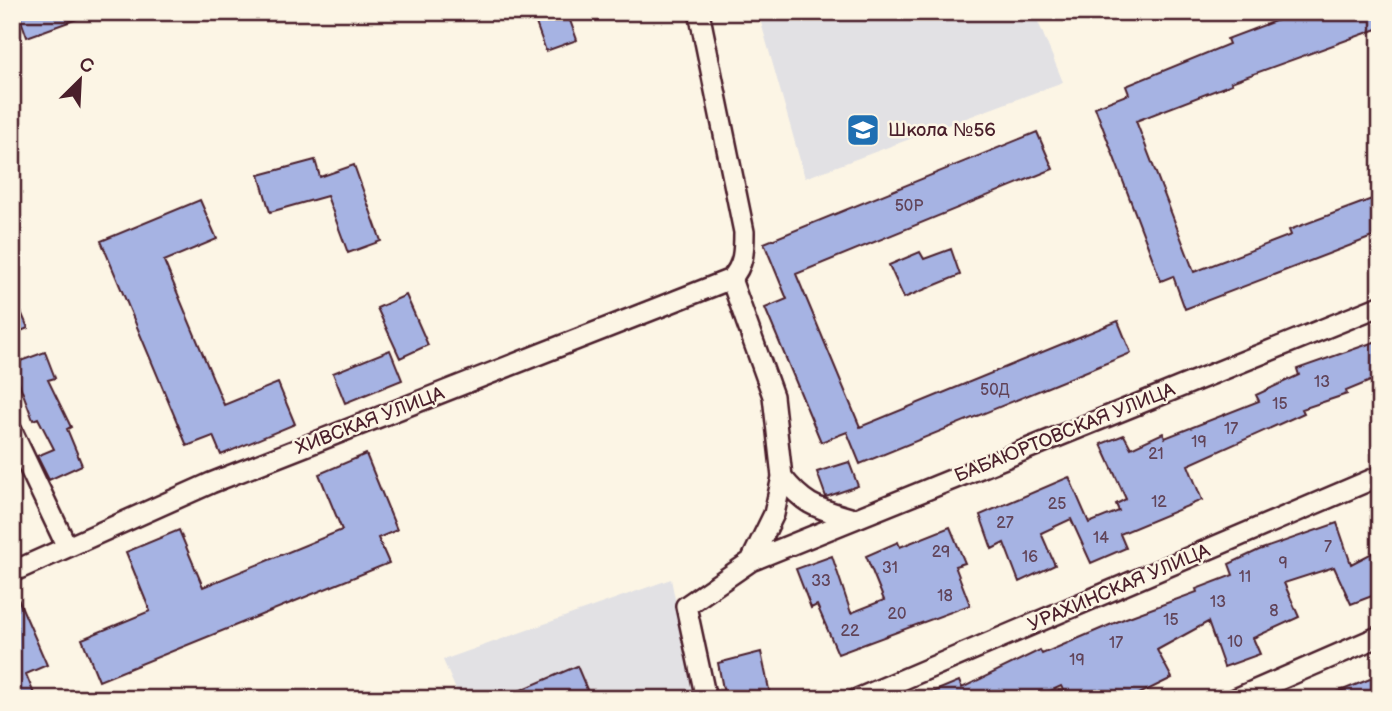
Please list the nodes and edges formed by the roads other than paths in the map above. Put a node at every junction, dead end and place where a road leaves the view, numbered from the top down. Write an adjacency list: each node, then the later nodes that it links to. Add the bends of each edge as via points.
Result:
1 (699, 12): 2 (street, via 744,232 740,269)
2 (731, 279): 6 (street, via 773,396); 8 (street, ХИВСКАЯ УЛИЦА, via 211,483)
3 (1380, 306): 7 (street, БАБАЮРТОВСКАЯ УЛИЦА)
4 (12, 431): 8 (street)
5 (1380, 476): 13 (street, УРАХИНСКАЯ УЛИЦА)
6 (782, 477): 7 (street, via 812,507); 9 (street, via 774,514)
7 (853, 519): 9 (street, БАБАЮРТОВСКАЯ УЛИЦА)
8 (67, 548): 10 (street, ХИВСКАЯ УЛИЦА)
9 (751, 561): 12 (street, БАБАЮРТОВСКАЯ УЛИЦА, via 686,606)
10 (12, 572)
11 (1380, 636): 14 (street)
12 (706, 699)
13 (857, 699)
14 (1235, 699)

